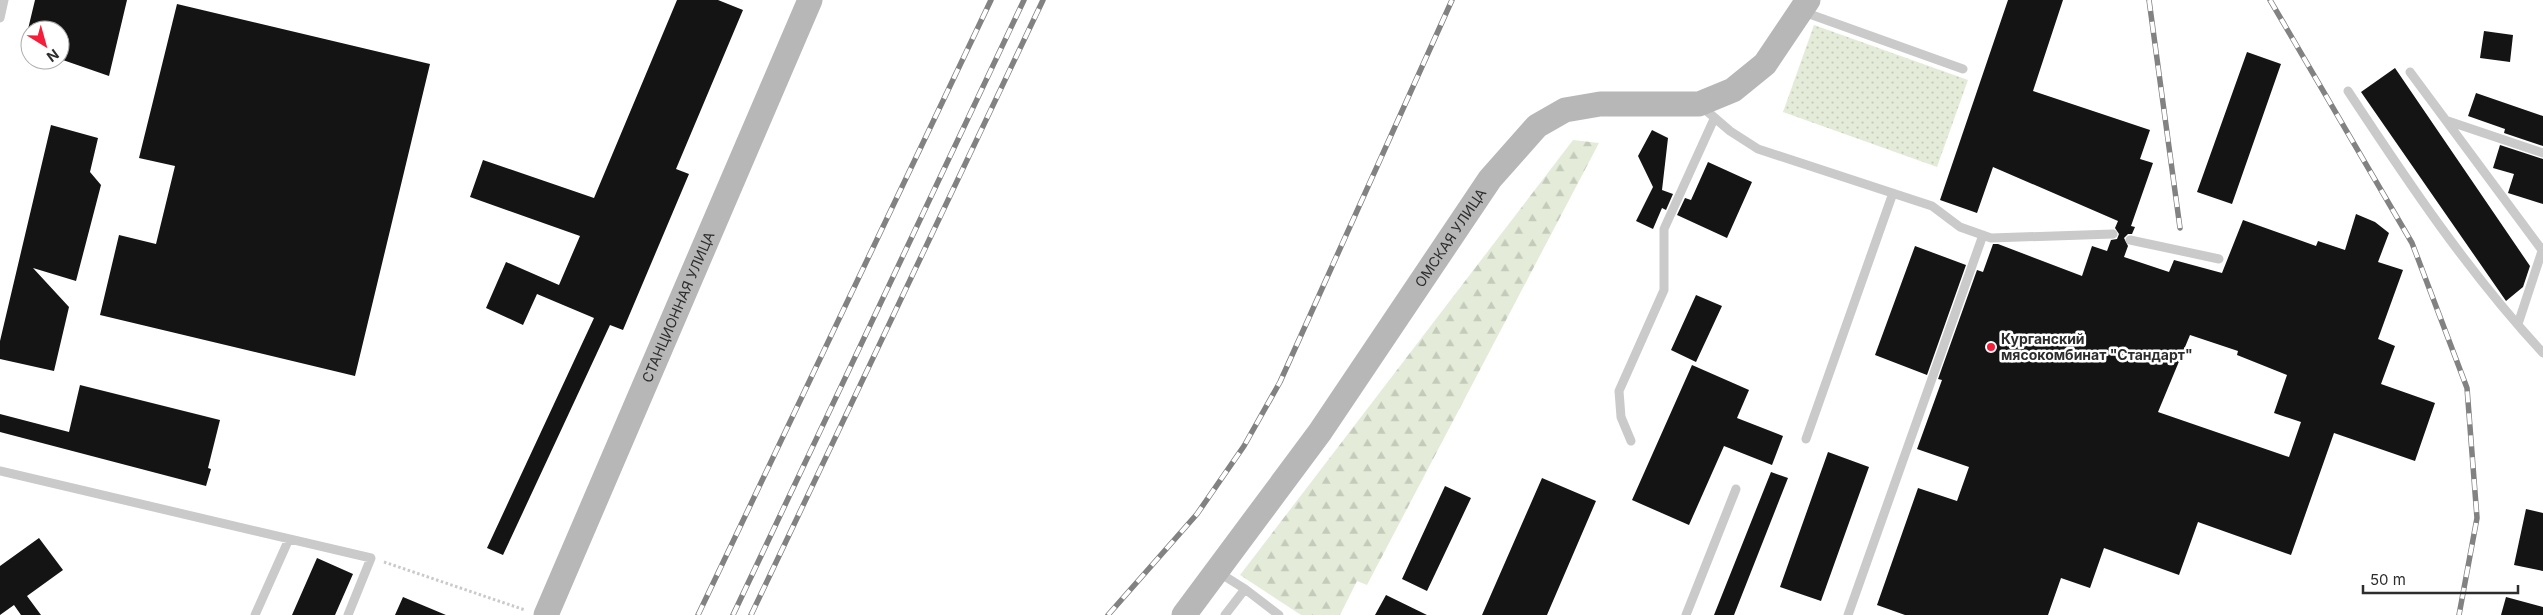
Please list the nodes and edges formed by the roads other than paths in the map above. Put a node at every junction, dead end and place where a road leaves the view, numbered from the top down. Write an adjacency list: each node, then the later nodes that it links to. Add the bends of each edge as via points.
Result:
1 (4, 0): 4 (lane)
2 (806, 5): 26 (main road, СТАНЦИОННАЯ УЛИЦА)
3 (1804, 6): 5 (lane); 8 (main road, ОМСКАЯ УЛИЦА, via 1764,64)
4 (0, 18)
5 (1963, 69)
6 (2410, 72): 9 (lane)
7 (2348, 90): 17 (lane, via 2428,212)
8 (1706, 112): 11 (lane, via 1758,149); 20 (lane, via 1664,229 1664,290 1619,391 1621,417); 24 (main road, ОМСКАЯ УЛИЦА, via 1600,104 1565,110 1537,126 1490,179 1320,432)
9 (2448, 121): 10 (lane); 15 (lane)
10 (2543, 152)
11 (1892, 193): 13 (lane, via 1932,206 1960,227); 19 (lane)
12 (2113, 234): 13 (lane, via 1991,238)
13 (1982, 235): 33 (lane)
14 (2130, 240): 16 (lane)
15 (2543, 249): 17 (lane)
16 (2219, 259)
17 (2518, 324): 18 (lane)
18 (2543, 353)
19 (1806, 439)
20 (1630, 441)
21 (0, 471): 23 (lane)
22 (1736, 489): 32 (lane)
23 (289, 539): 27 (lane); 28 (lane, via 371,558)
24 (1217, 571): 25 (lane); 29 (main road, ОМСКАЯ УЛИЦА)
25 (1245, 589): 30 (lane); 31 (lane)
26 (537, 613)
27 (256, 615)
28 (348, 615)
29 (1184, 615)
30 (1225, 615)
31 (1279, 615)
32 (1686, 615)
33 (1848, 615)

